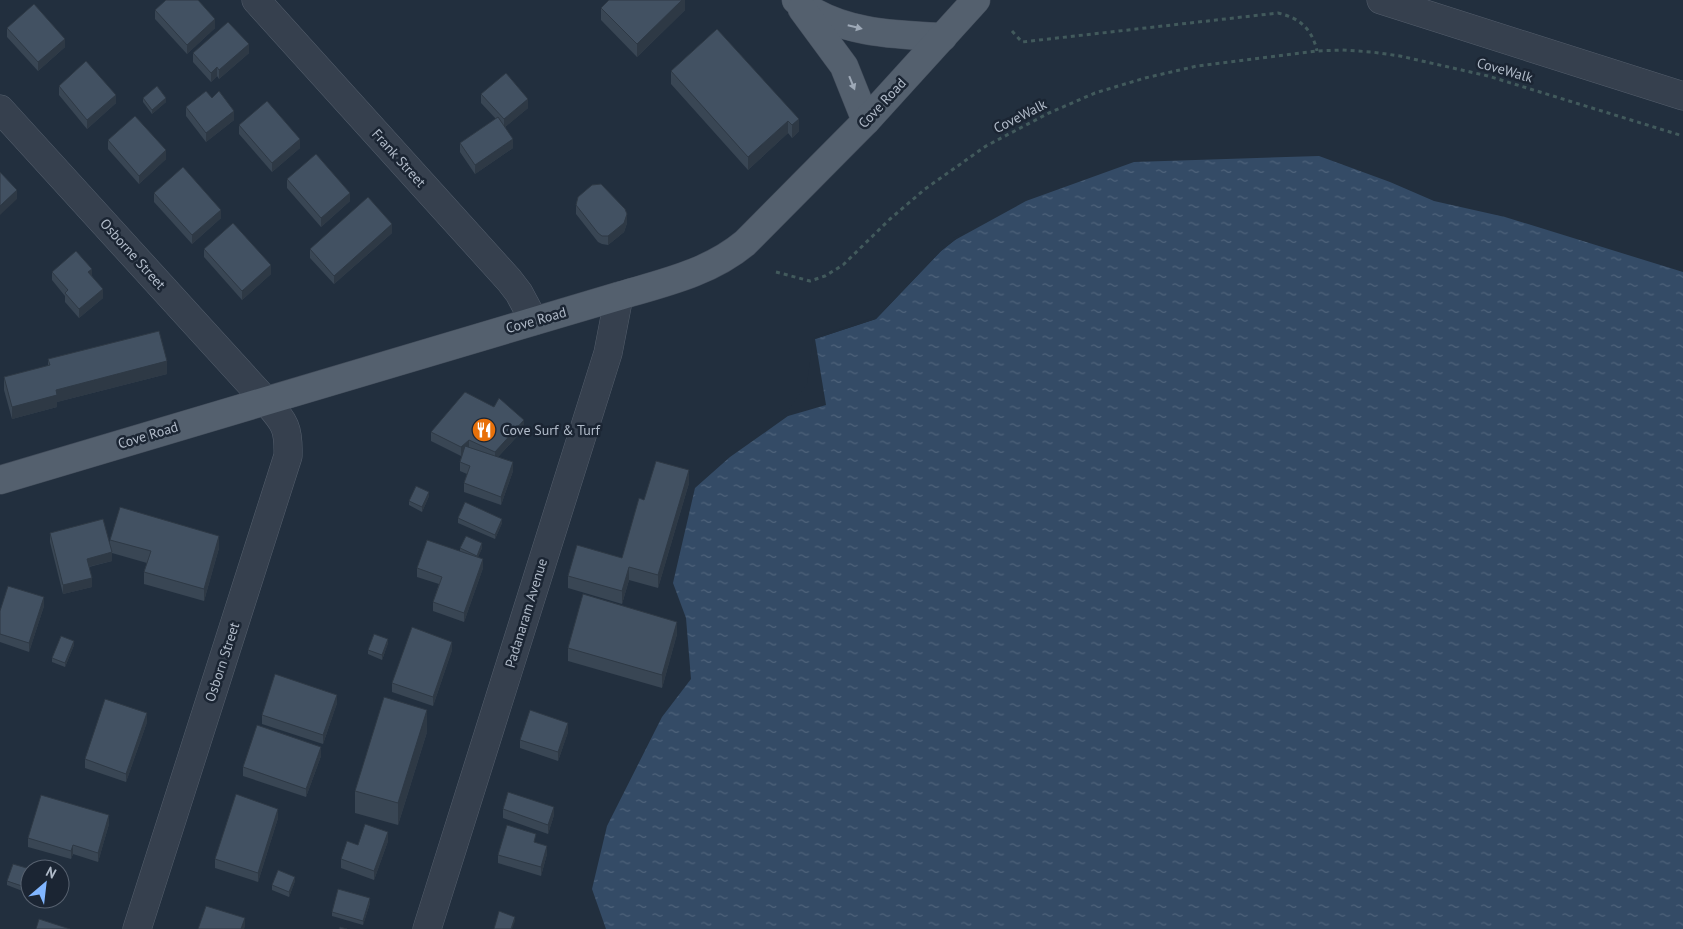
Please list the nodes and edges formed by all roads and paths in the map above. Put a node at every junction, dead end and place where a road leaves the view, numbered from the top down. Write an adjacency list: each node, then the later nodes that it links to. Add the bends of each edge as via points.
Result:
1 (256, 0): 14 (street, Frank Street, via 509,280)
2 (795, 0): 6 (main road, one-way to 6, via 810,11 850,26 892,35); 10 (main road, one-way to 10, via 844,66)
3 (976, 0): 6 (main road, Cove Road)
4 (1381, 0): 8 (street)
5 (1012, 31): 7 (path, via 1022,42 1278,13 1298,20 1314,38)
6 (943, 37): 10 (main road, Cove Road)
7 (1316, 51): 11 (path, CoveWalk, via 1372,52 1439,64 1496,78); 12 (path, CoveWalk, via 1197,66 1095,93 986,146 944,174 907,203 834,272 810,281)
8 (1683, 96)
9 (0, 109): 15 (street, Osborne Street)
10 (866, 121): 13 (main road, Cove Road, via 745,243 726,258 682,277)
11 (1683, 136)
12 (776, 272)
13 (620, 296): 14 (main road, Cove Road); 18 (street, Padanaram Avenue, via 608,353)
14 (534, 321): 15 (main road, Cove Road)
15 (266, 400): 16 (main road, Cove Road); 17 (street, Osborn Street, via 287,429 288,456)
16 (0, 480)
17 (137, 929)
18 (427, 929)

